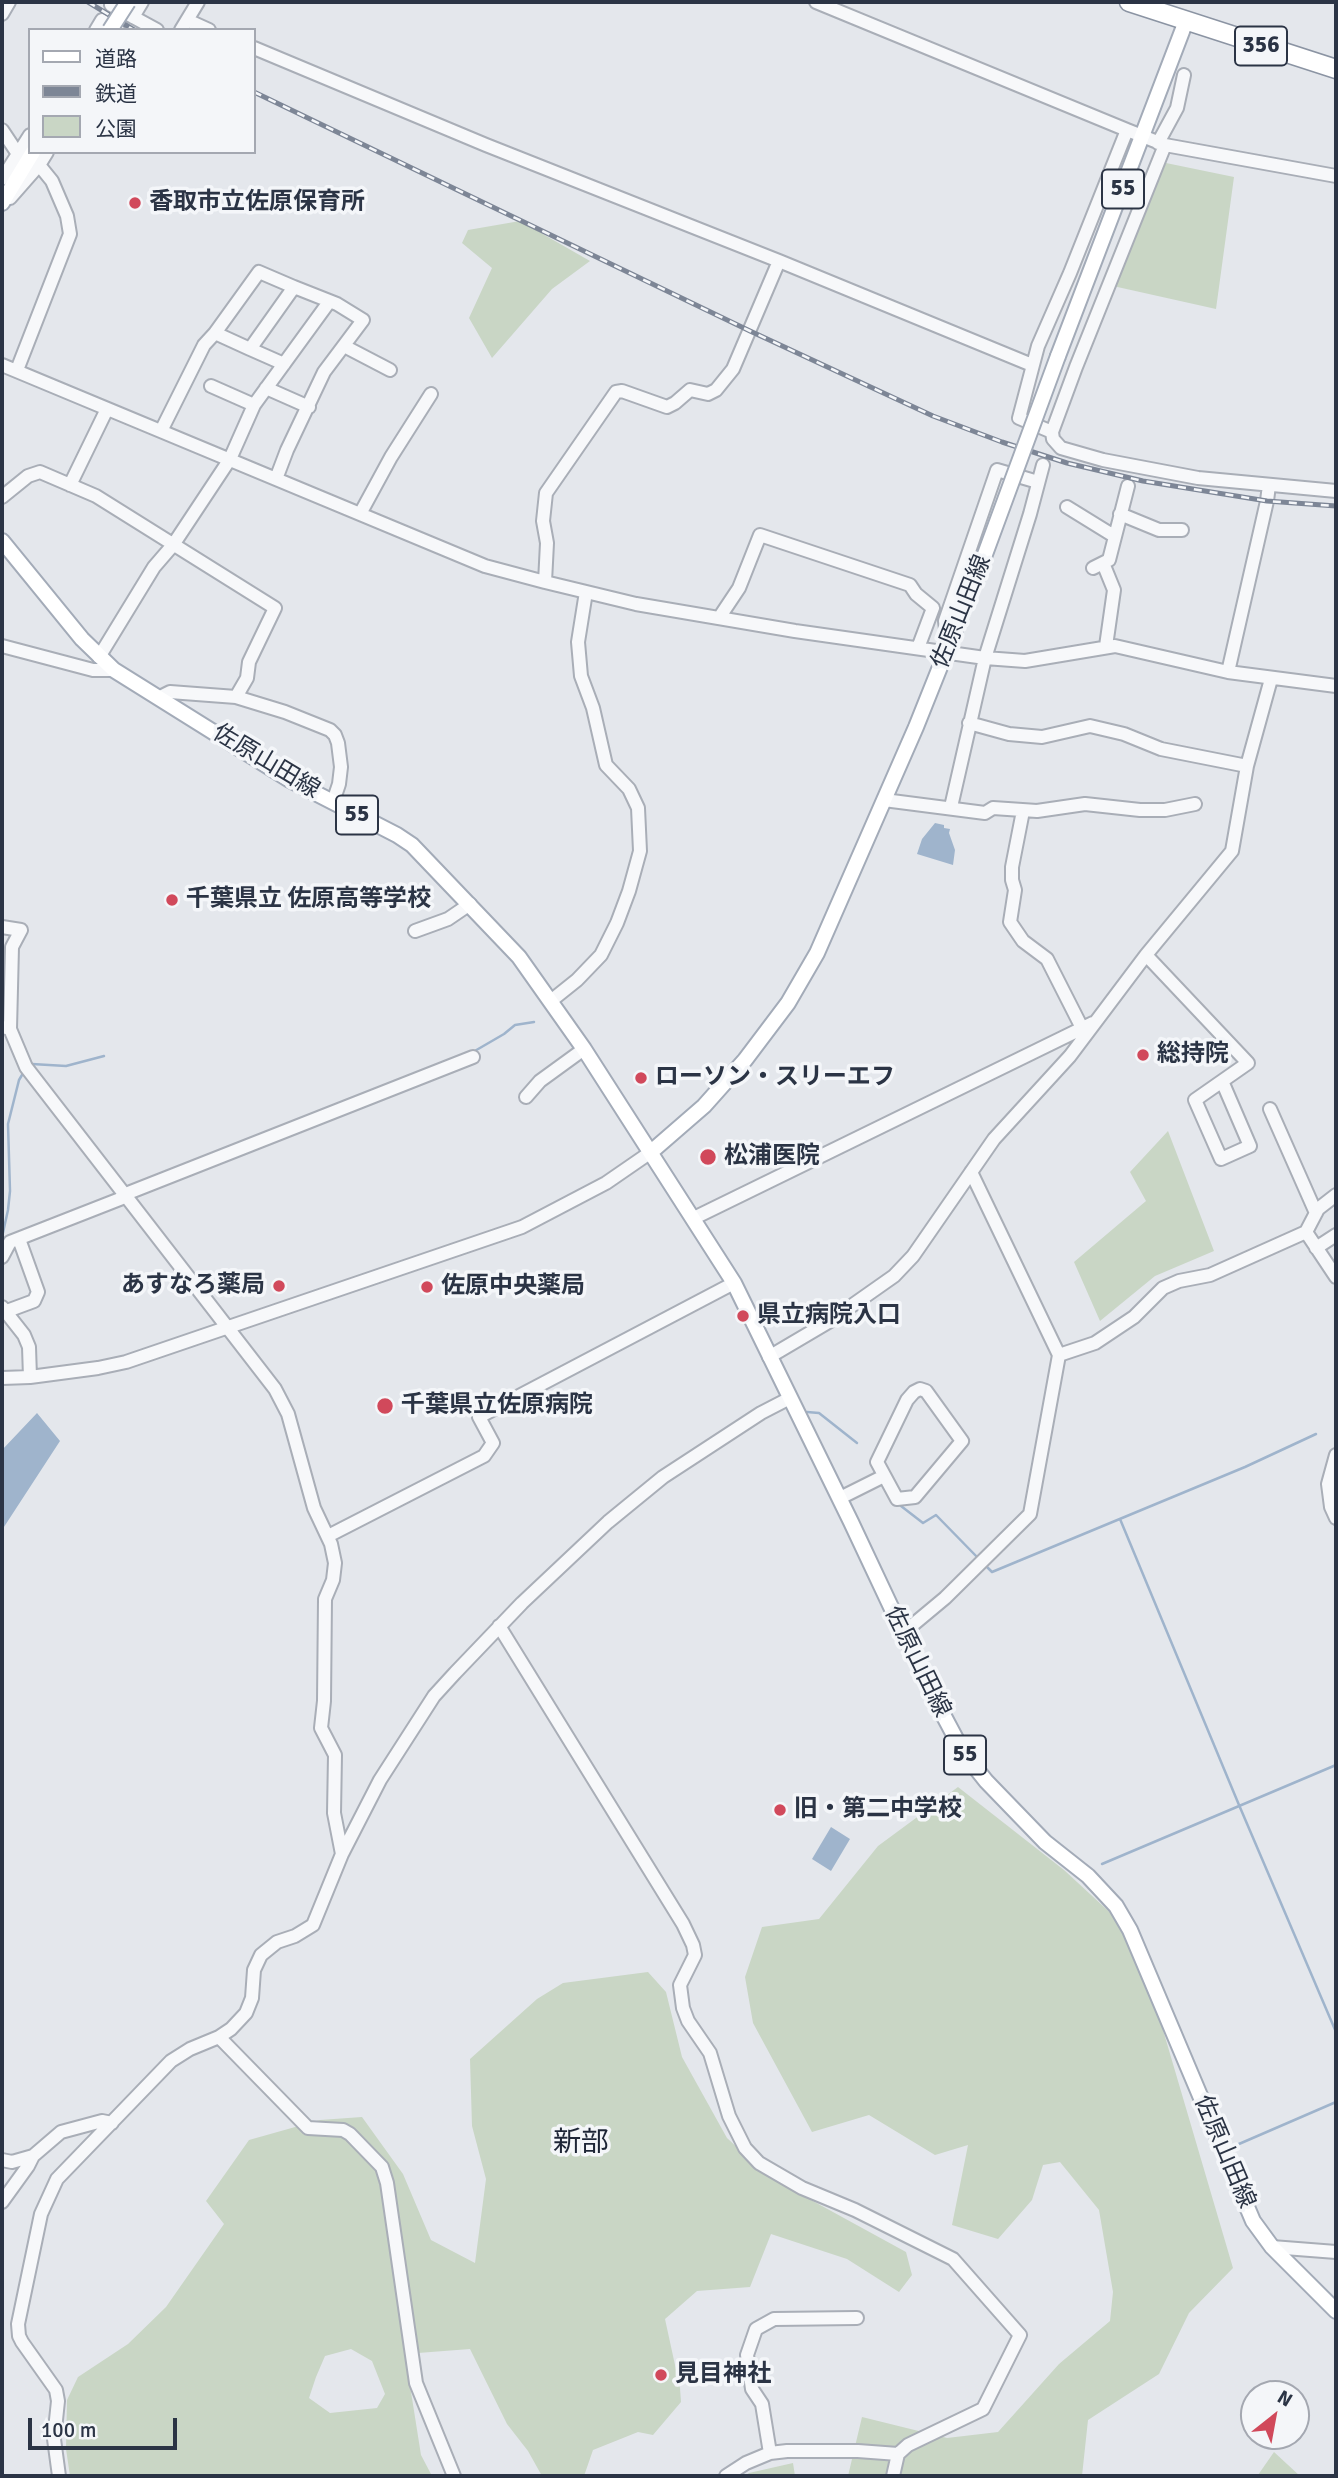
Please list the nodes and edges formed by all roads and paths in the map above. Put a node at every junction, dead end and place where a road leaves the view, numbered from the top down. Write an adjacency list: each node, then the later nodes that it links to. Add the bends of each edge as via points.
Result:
1 (9, 2): 7 (street)
2 (142, 2): 6 (street)
3 (198, 2): 9 (street)
4 (816, 2): 18 (street)
5 (1129, 2): 8 (highway, 356)
6 (124, 8): 11 (main road, bridge); 13 (street)
7 (2, 14)
8 (1186, 21): 15 (highway, 356); 19 (main road, 佐原山田線 / 55)
9 (184, 25)
10 (97, 28): 12 (street, via 102,20)
11 (111, 28)
12 (115, 28)
13 (155, 28)
14 (256, 49): 27 (street)
15 (1331, 69)
16 (1184, 75): 21 (street)
17 (2, 130): 22 (street)
18 (1127, 130): 19 (street); 35 (street)
19 (1142, 136): 21 (street); 68 (main road, 佐原山田線 / 55, bridge)
20 (28, 138): 22 (street)
21 (1162, 144): 24 (street); 45 (street)
22 (18, 154): 25 (street)
23 (36, 158): 26 (main road); 36 (street, via 57,192 70,234)
24 (1336, 176)
25 (2, 179)
26 (2, 204)
27 (779, 261): 35 (street); 62 (street, via 733,369 716,390 708,394 690,390 667,407 616,392 546,493)
28 (293, 287): 29 (street); 30 (street, via 259,272); 32 (street)
29 (329, 302): 31 (street, via 363,320); 33 (street)
30 (215, 333): 32 (street); 44 (street, via 204,345)
31 (344, 346): 37 (street); 42 (street, via 324,372)
32 (250, 349): 33 (street)
33 (284, 364): 39 (street)
34 (2, 365): 36 (street)
35 (1032, 365): 45 (street, via 1019,418)
36 (17, 370): 43 (street)
37 (390, 370)
38 (211, 386): 41 (street)
39 (266, 388): 41 (street); 42 (street)
40 (431, 394): 56 (street)
41 (254, 405): 46 (street)
42 (309, 407): 48 (street)
43 (107, 409): 44 (street); 50 (street)
44 (161, 431): 46 (street)
45 (1052, 432): 51 (street, via 1061,448 1103,460 1198,478)
46 (230, 459): 48 (street); 61 (street)
47 (1043, 465): 49 (street)
48 (276, 479): 56 (street)
49 (1038, 482): 68 (street, via 997,470 945,621); 70 (street)
50 (70, 485): 54 (street, via 33,473); 61 (street, via 96,496)
51 (1269, 485): 53 (street); 72 (street)
52 (1128, 486): 57 (street)
53 (1336, 491)
54 (2, 497)
55 (1067, 507): 59 (street)
56 (360, 514): 62 (street, via 485,566)
57 (1120, 514): 58 (street, via 1159,530); 59 (street)
58 (1182, 530)
59 (1114, 537): 66 (street, via 1109,560 1098,566 1114,590)
60 (2, 541): 69 (main road, 佐原山田線 / 55)
61 (173, 545): 69 (street, via 154,567); 75 (street, via 275,608)
62 (545, 582): 63 (street)
63 (586, 592): 64 (street); 88 (street, via 578,642 581,676 606,765 629,789 638,808 640,851 617,923 601,955)
64 (719, 618): 67 (street); 67 (street, via 739,588 760,535 910,585 933,608)
65 (2, 646): 71 (street, via 93,670)
66 (1106, 646): 70 (street, via 1025,661); 72 (street)
67 (918, 648): 68 (street)
68 (947, 649): 70 (street); 79 (main road, 佐原山田線 / 55)
69 (99, 657): 71 (main road, 佐原山田線 / 55)
70 (985, 658): 77 (street)
71 (114, 670): 76 (main road, 佐原山田線 / 55)
72 (1228, 672): 73 (street)
73 (1271, 679): 74 (street); 78 (street)
74 (1336, 686)
75 (236, 697): 76 (street, via 170,692); 80 (street, via 314,723 335,735 341,774)
76 (158, 698): 80 (main road, 佐原山田線 / 55)
77 (969, 723): 78 (street, via 1042,737 1090,726 1161,748); 82 (street)
78 (1247, 766): 87 (street, via 1232,851)
79 (884, 800): 82 (street); 97 (main road, 佐原山田線 / 55, via 822,941 788,1003 704,1106)
80 (333, 802): 84 (main road, 佐原山田線 / 55, via 412,845)
81 (1195, 804): 83 (street, via 1165,810 1085,804)
82 (951, 807): 83 (street, via 985,813 993,808)
83 (1023, 811): 91 (street, via 1012,867 1010,922 1023,941 1047,959)
84 (470, 904): 86 (street, via 448,919); 88 (main road, 佐原山田線 / 55)
85 (2, 927): 90 (street, via 22,930 12,947)
86 (415, 931)
87 (1146, 955): 89 (street); 94 (street, via 1248,1063)
88 (552, 1000): 92 (main road, 佐原山田線 / 55)
89 (1096, 1021): 91 (street); 98 (street)
90 (6, 1028): 99 (street, via 27,1069)
91 (1082, 1028): 102 (street)
92 (584, 1049): 95 (street); 97 (main road, 佐原山田線 / 55)
93 (473, 1057): 99 (street)
94 (1222, 1081): 94 (street, via 1195,1100 1221,1159 1250,1146)
95 (526, 1097)
96 (1270, 1109): 101 (street)
97 (651, 1152): 102 (main road, 佐原山田線 / 55); 111 (street, via 606,1183 522,1227)
98 (971, 1172): 112 (street); 113 (street, via 894,1276)
99 (123, 1194): 105 (street); 111 (street)
100 (1336, 1195): 101 (street)
101 (1316, 1213): 103 (street)
102 (694, 1218): 109 (main road, 佐原山田線 / 55)
103 (1306, 1232): 106 (street); 112 (street, via 1210,1275 1163,1288 1134,1317 1095,1343)
104 (1336, 1235): 106 (street)
105 (19, 1239): 107 (street, via 10,1242); 110 (street, via 38,1292 34,1301)
106 (1316, 1248): 108 (street)
107 (2, 1257)
108 (1336, 1277)
109 (734, 1283): 113 (main road, 佐原山田線 / 55); 121 (street, via 479,1416 493,1443 484,1456)
110 (4, 1309): 114 (street, via 29,1347)
111 (227, 1329): 114 (street, via 126,1362); 121 (street, via 288,1414 314,1508)
112 (1059, 1355): 123 (street, via 1030,1514)
113 (769, 1357): 116 (main road, 佐原山田線 / 55)
114 (30, 1377): 115 (street)
115 (2, 1378)
116 (790, 1398): 119 (main road, 佐原山田線 / 55); 122 (street, via 663,1477 608,1522)
117 (1336, 1455): 120 (street, via 1328,1484)
118 (884, 1476): 118 (street, via 877,1462 887,1439 907,1400 920,1389 926,1391 962,1441 915,1497 897,1499); 119 (street)
119 (839, 1498): 123 (main road, 佐原山田線 / 55)
120 (1336, 1518)
121 (328, 1536): 124 (street, via 335,1563 325,1598 321,1728 335,1755 334,1813)
122 (499, 1626): 124 (street, via 435,1696 380,1780); 135 (street, via 693,1945 695,1955 680,1985 683,2008 710,2053 729,2116 745,2148 759,2163 802,2188 953,2259 1020,2335 983,2409)
123 (903, 1633): 130 (main road, 佐原山田線 / 55, via 963,1752 1045,1842 1102,1889 1130,1930 1253,2221)
124 (342, 1854): 125 (street, via 313,1925 261,1955 246,2013)
125 (219, 2037): 126 (street, via 171,2061); 137 (street, via 308,2128 343,2130 382,2167 416,2384)
126 (112, 2123): 127 (street, via 103,2121 61,2132); 136 (street, via 57,2179 45,2201 18,2324 22,2342 56,2390 54,2439)
127 (33, 2156): 128 (street); 129 (street)
128 (2, 2160)
129 (2, 2202)
130 (1272, 2247): 131 (street); 132 (main road, 佐原山田線 / 55)
131 (1336, 2252)
132 (1336, 2311)
133 (857, 2318): 134 (street, via 774,2319 756,2329 747,2355)
134 (771, 2453): 135 (street); 138 (street)
135 (898, 2454): 139 (street)
136 (59, 2476)
137 (454, 2476)
138 (726, 2476)
139 (893, 2476)

